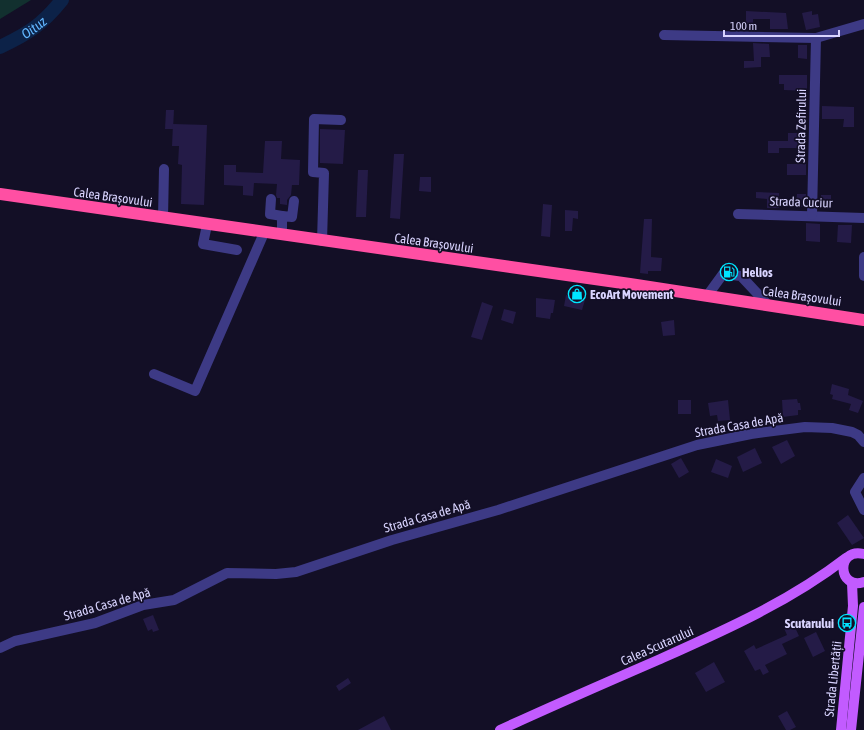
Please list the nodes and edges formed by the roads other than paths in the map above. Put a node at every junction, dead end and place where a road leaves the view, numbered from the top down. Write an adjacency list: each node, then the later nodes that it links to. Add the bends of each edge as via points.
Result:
1 (864, 24): 3 (street)
2 (664, 35): 3 (street)
3 (816, 38): 11 (street, Strada Zefirului)
4 (341, 120): 17 (street, via 314,119 313,172 324,173)
5 (164, 169): 12 (street)
6 (0, 194): 12 (highway, Calea Brașovului)
7 (271, 199): 10 (street, via 270,214)
8 (294, 201): 10 (street, via 292,217)
9 (738, 214): 11 (street, Strada Cuciur)
10 (282, 216): 16 (street)
11 (812, 216): 13 (street, Strada Cuciur)
12 (163, 218): 14 (highway, Calea Brașovului)
13 (864, 218)
14 (207, 225): 15 (highway, Calea Brașovului); 18 (street, via 203,244)
15 (264, 233): 16 (highway, Calea Brașovului); 24 (street, via 195,391)
16 (282, 235): 17 (highway, Calea Brașovului)
17 (322, 241): 21 (highway, Calea Brașovului)
18 (237, 250)
19 (864, 257): 20 (street)
20 (864, 276)
21 (707, 296): 22 (highway, Calea Brașovului); 22 (street, via 723,274 741,276)
22 (768, 305): 23 (highway, Calea Brașovului)
23 (864, 320)
24 (154, 374)
25 (864, 442): 35 (street, Strada Casa de Apă, via 858,434 852,432 804,427 697,445 296,572 226,573 174,600 143,605 95,623 15,641)
26 (864, 478): 27 (street, via 855,492)
27 (864, 510)
28 (864, 548): 29 (main road)
29 (855, 555): 30 (main road, Calea Scutarului); 31 (main road, Strada Libertății, via 843,567)
30 (820, 578): 31 (main road, Calea Scutarului, via 830,575); 37 (main road, Calea Scutarului, via 708,638)
31 (848, 580): 32 (main road, Calea Scutarului); 34 (main road, Strada Libertății, via 853,606)
32 (864, 582)
33 (864, 607): 36 (main road, Strada Libertății)
34 (849, 646): 36 (street); 38 (main road, Strada Libertății)
35 (0, 648)
36 (862, 648): 39 (main road, Strada Libertății)
37 (500, 730)
38 (841, 730)
39 (851, 730)

